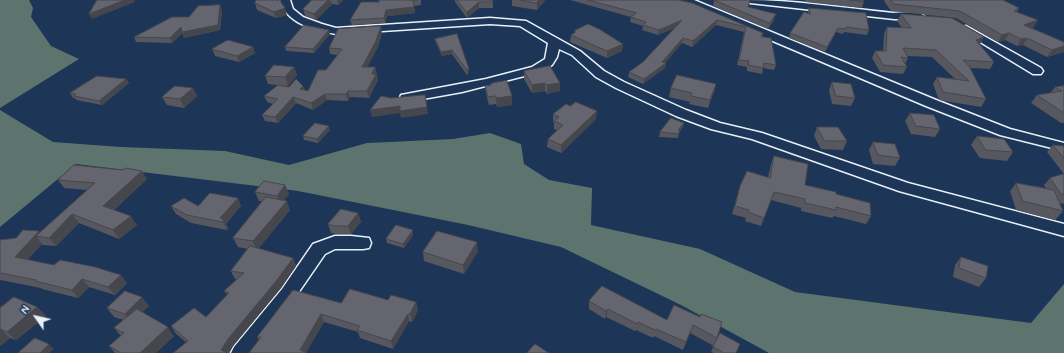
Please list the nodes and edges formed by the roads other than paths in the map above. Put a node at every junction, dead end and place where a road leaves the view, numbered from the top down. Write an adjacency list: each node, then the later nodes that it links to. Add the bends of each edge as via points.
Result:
1 (285, 0): 6 (street, via 289,11 322,29 336,31 509,21 533,28)
2 (686, 0): 9 (street, via 983,124)
3 (750, 0): 4 (street)
4 (928, 18)
5 (955, 23): 7 (street)
6 (554, 42): 8 (street, via 552,58 538,68 430,95); 10 (street, via 576,53 600,74 633,92 699,120 757,136 904,187)
7 (1037, 71)
8 (392, 100)
9 (1064, 147)
10 (1064, 230)
11 (363, 243): 12 (street, via 334,242 319,249 288,294)
12 (240, 353)

